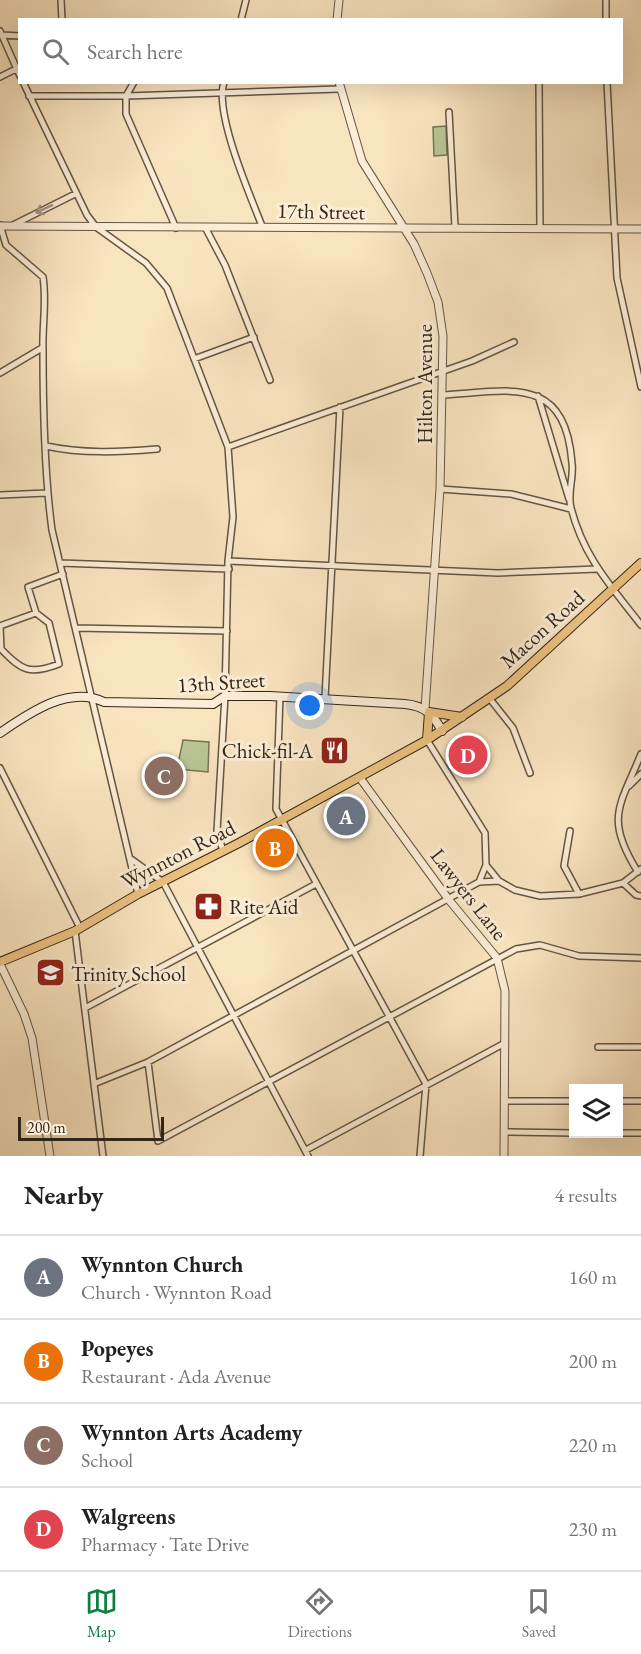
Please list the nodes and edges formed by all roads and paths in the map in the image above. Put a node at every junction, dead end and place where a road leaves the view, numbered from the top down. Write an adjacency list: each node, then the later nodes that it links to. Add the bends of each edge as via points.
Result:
1 (61, 0): 5 (street)
2 (246, 0): 6 (street)
3 (339, 0): 7 (street)
4 (606, 0): 8 (street)
5 (62, 18)
6 (242, 18)
7 (337, 18)
8 (606, 18)
9 (1, 33): 10 (street); 11 (street)
10 (18, 36)
11 (16, 69): 12 (street); 13 (street)
12 (18, 72)
13 (0, 77)
14 (23, 84): 21 (street)
15 (133, 84): 22 (street)
16 (223, 84): 20 (street)
17 (539, 84): 33 (street)
18 (608, 84): 34 (street)
19 (339, 86): 20 (street); 32 (street, Hilton Avenue, via 362,161)
20 (221, 92): 22 (street); 27 (street, via 233,148)
21 (29, 96): 22 (street); 24 (street)
22 (126, 96): 30 (street, via 130,124)
23 (449, 112): 29 (street)
24 (75, 194): 25 (street, one-way to 25); 28 (street)
25 (12, 225): 26 (street, 17th Street); 28 (street, 17th Street)
26 (0, 226): 38 (street, via 6,245 43,277 46,315)
27 (262, 226): 31 (street, 17th Street); 32 (street, 17th Street)
28 (96, 227): 30 (street, 17th Street); 39 (street, via 146,262 159,276 177,310)
29 (455, 227): 32 (street, 17th Street); 33 (street, 17th Street)
30 (176, 228): 31 (street, 17th Street)
31 (206, 229): 36 (street)
32 (405, 229): 40 (street, Hilton Avenue, via 438,302)
33 (540, 229): 34 (street, 17th Street)
34 (613, 229): 35 (street, 17th Street); 43 (street, via 617,279)
35 (641, 229)
36 (254, 337): 39 (street); 42 (street)
37 (514, 342): 40 (street)
38 (42, 348): 41 (street); 47 (street)
39 (194, 359): 48 (street)
40 (444, 371): 44 (street, Hilton Avenue); 46 (street)
41 (0, 373)
42 (270, 380)
43 (641, 387)
44 (443, 395): 45 (street, via 525,392); 50 (street, Hilton Avenue)
45 (538, 396): 53 (street); 53 (street, via 556,409 569,443 573,488)
46 (340, 407): 48 (street); 58 (street)
47 (46, 446): 49 (street, via 67,451); 51 (street)
48 (228, 447): 55 (street, via 233,516)
49 (157, 449)
50 (440, 489): 54 (street, via 511,494); 61 (street, Hilton Avenue)
51 (47, 493): 52 (street); 56 (street)
52 (0, 495)
53 (569, 500): 54 (street)
54 (571, 509): 60 (street, via 584,547)
55 (228, 561): 58 (street); 59 (street)
56 (60, 563): 59 (street); 62 (street)
57 (641, 563): 63 (main road, Macon Road)
58 (332, 565): 61 (street); 71 (street)
59 (229, 569): 67 (street)
60 (597, 569): 61 (street, via 498,573); 63 (street)
61 (435, 570): 73 (street, Hilton Avenue)
62 (63, 574): 64 (street, via 28,587); 66 (street)
63 (612, 590): 65 (street); 72 (main road, Macon Road)
64 (36, 613): 64 (street, via 49,623 59,664 31,671 22,669 1,650 0,626)
65 (641, 625)
66 (76, 628): 67 (street); 68 (street)
67 (227, 631): 69 (street)
68 (92, 696): 69 (main road, 13th Street, via 104,702 213,704); 76 (main road, 13th Street, via 58,701); 89 (street)
69 (225, 696): 70 (main road, 13th Street); 88 (street, via 218,831)
70 (280, 696): 71 (main road, 13th Street); 86 (street, via 275,801)
71 (325, 699): 73 (main road, 13th Street, via 405,704)
72 (490, 699): 74 (main road, Macon Road); 80 (street, via 513,728)
73 (427, 711): 74 (main road); 75 (main road); 77 (main road)
74 (463, 717): 75 (main road, Wynnton Road)
75 (442, 731): 77 (main road, Wynnton Road)
76 (0, 733)
77 (427, 740): 83 (main road, Wynnton Road); 90 (street, via 485,833)
78 (641, 754): 84 (street)
79 (0, 768): 85 (street)
80 (530, 773)
81 (641, 774): 84 (street)
82 (0, 778): 85 (street)
83 (360, 778): 86 (main road, Wynnton Road); 100 (street, Lawyers Lane)
84 (626, 789): 91 (street, via 617,812 619,828)
85 (11, 792): 101 (street)
86 (282, 820): 88 (main road, Wynnton Road); 96 (street)
87 (570, 831): 98 (street, via 564,866)
88 (222, 851): 93 (main road, Wynnton Road)
89 (130, 857): 93 (street); 97 (street)
90 (486, 865): 92 (street); 94 (street)
91 (640, 870): 95 (street)
92 (499, 880): 94 (street); 98 (street, via 515,890 540,896)
93 (162, 882): 97 (main road, Wynnton Road); 102 (street)
94 (479, 882): 100 (street)
95 (623, 883): 98 (street); 99 (street)
96 (316, 884): 102 (street); 103 (street)
97 (138, 894): 101 (main road, Wynnton Road)
98 (579, 894)
99 (641, 896)
100 (449, 900): 103 (street); 104 (street, Lawyers Lane)
101 (78, 929): 106 (main road, Wynnton Road); 107 (street)
102 (196, 948): 107 (street); 108 (street)
103 (352, 951): 108 (street); 109 (street)
104 (497, 958): 105 (street, via 516,949 540,945 579,956); 109 (street); 110 (street, Lawyers Lane, via 505,991)
105 (641, 958)
106 (0, 963): 126 (street, via 32,1038)
107 (85, 1008): 114 (street)
108 (232, 1016): 113 (street); 115 (street)
109 (389, 1020): 115 (street); 116 (street)
110 (505, 1044): 116 (street); 117 (street, Lawyers Lane)
111 (598, 1047): 112 (street)
112 (641, 1047)
113 (148, 1062): 114 (street); 115 (street, via 158,1141)
114 (96, 1083): 127 (street)
115 (271, 1083): 125 (street)
116 (426, 1084): 125 (street); 128 (street)
117 (505, 1101): 118 (street); 121 (street, Lawyers Lane)
118 (569, 1101)
119 (623, 1101): 120 (street)
120 (641, 1101)
121 (504, 1132): 122 (street); 129 (street, Lawyers Lane)
122 (569, 1132)
123 (623, 1133): 124 (street)
124 (641, 1133)
125 (307, 1153)
126 (50, 1156)
127 (103, 1156)
128 (420, 1156)
129 (504, 1156)

